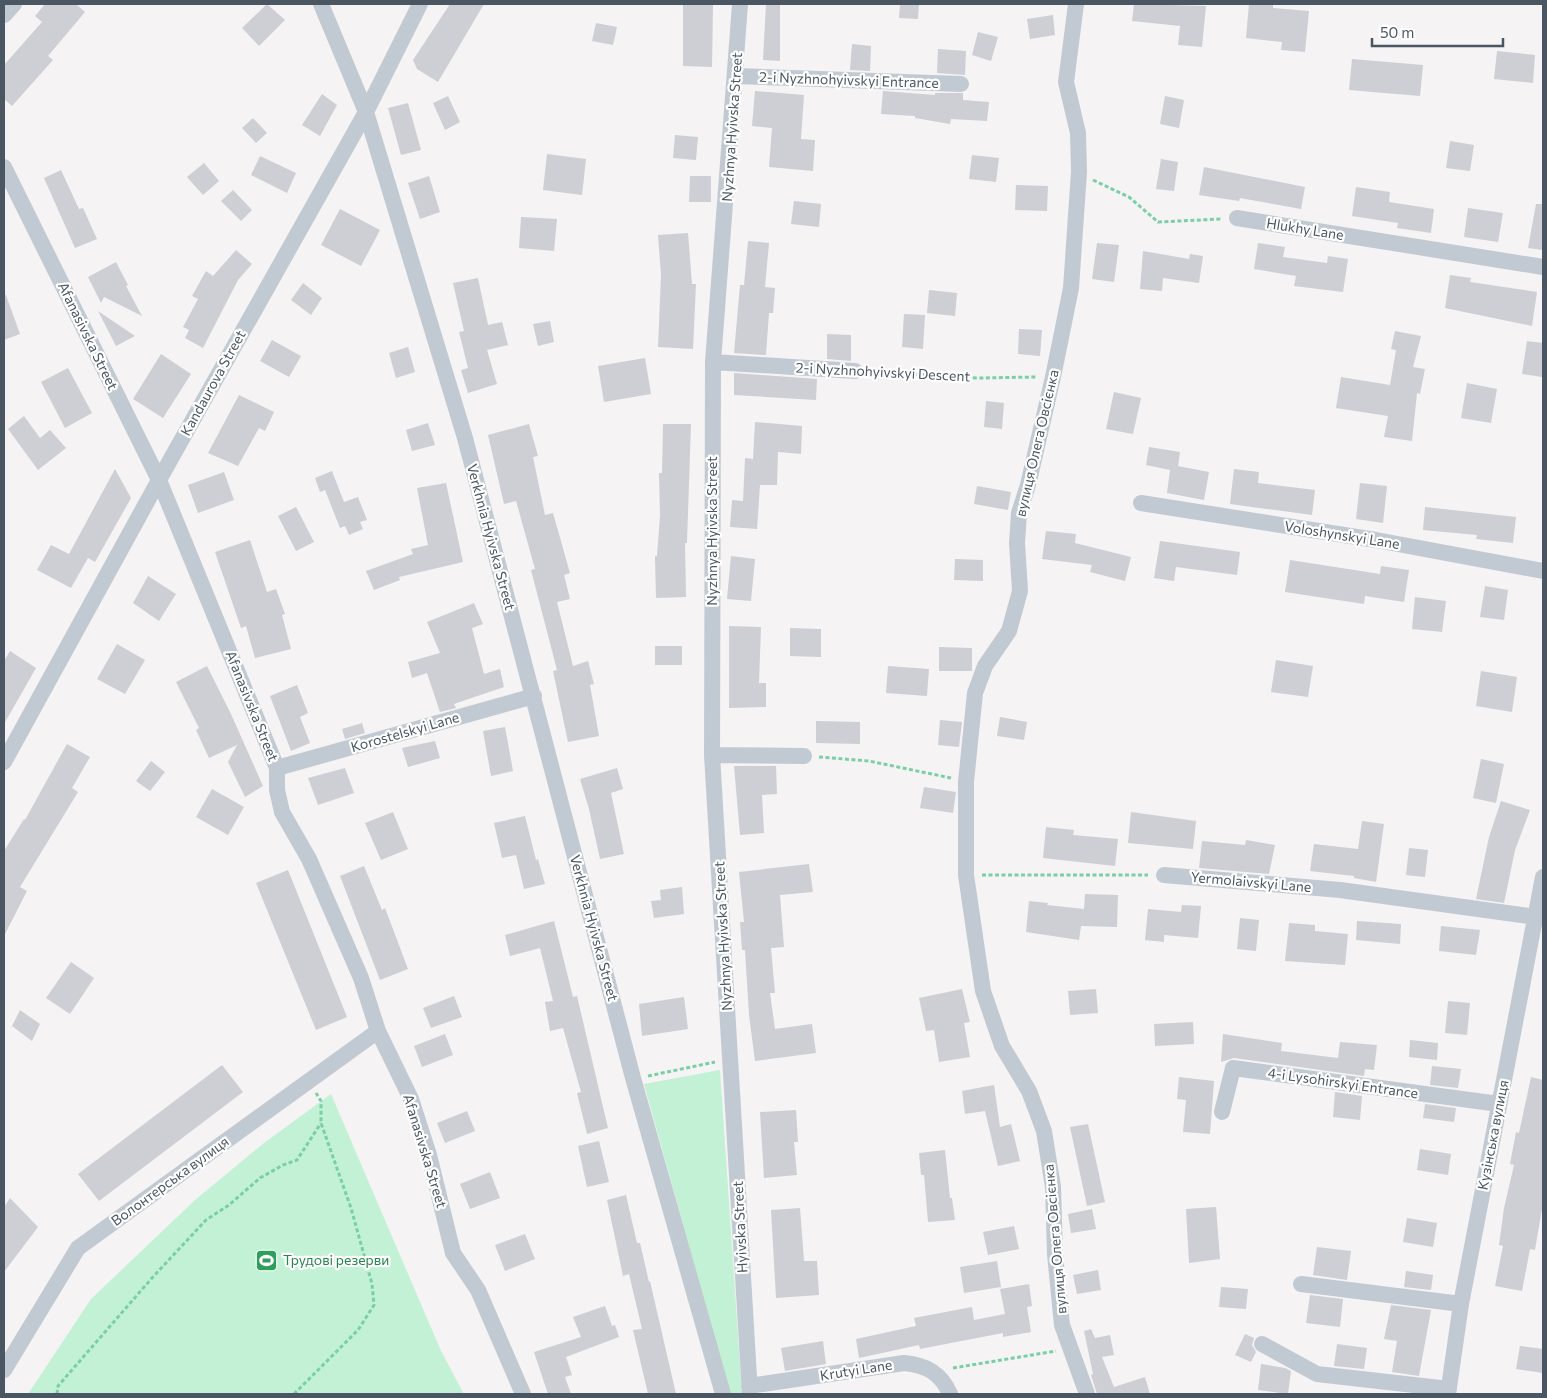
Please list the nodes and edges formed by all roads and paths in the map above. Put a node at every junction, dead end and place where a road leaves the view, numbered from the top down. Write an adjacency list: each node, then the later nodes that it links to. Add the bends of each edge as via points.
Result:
1 (14, 4): 6 (street)
2 (321, 4): 9 (street, Verkhnia Hyivska Street)
3 (420, 4): 9 (street, Kandaurova Street)
4 (740, 4): 7 (street, Nyzhnya Hyivska Street)
5 (1076, 4): 11 (street, вулиця Олега Овсієнка, via 1066,82 1078,133)
6 (4, 14)
7 (736, 76): 8 (street, 2-i Nyzhnohyivskyi Entrance); 14 (street, Nyzhnya Hyivska Street)
8 (961, 84)
9 (366, 112): 17 (street, Kandaurova Street); 20 (street, Verkhnia Hyivska Street, via 465,438)
10 (4, 167): 17 (street, Afanasivska Street)
11 (1079, 172): 12 (path, via 1129,197 1158,222); 16 (street, вулиця Олега Овсієнка, via 1071,288)
12 (1237, 218): 13 (street, Hlukhy Lane)
13 (1543, 267)
14 (713, 362): 15 (street, 2-i Nyzhnohyivskyi Descent); 21 (street, Nyzhnya Hyivska Street)
15 (855, 371): 16 (path, 2-i Nyzhnohyivskyi Descent, via 979,378)
16 (1053, 377): 25 (street, вулиця Олега Овсієнка, via 1019,513 1016,543 1020,592 1009,631 985,666 974,693)
17 (158, 480): 23 (street, Kandaurova Street); 24 (street, Afanasivska Street)
18 (1141, 503): 19 (street, Voloshynskyi Lane, via 1376,540)
19 (1543, 571)
20 (534, 696): 24 (street, Korostelskyi Lane); 32 (street, Verkhnia Hyivska Street)
21 (712, 755): 22 (street); 31 (street, Nyzhnya Hyivska Street)
22 (804, 756): 25 (path, via 868,761)
23 (4, 762)
24 (277, 768): 30 (street, Afanasivska Street, via 282,812 308,859 361,978)
25 (966, 782): 26 (street, вулиця Олега Овсієнка)
26 (966, 875): 27 (path); 40 (street, вулиця Олега Овсієнка, via 982,991 1002,1046 1028,1092 1044,1131 1053,1187 1062,1325)
27 (1164, 875): 29 (street, Yermolaivskyi Lane, via 1340,890)
28 (1543, 876): 29 (street, Кузінська вулиця)
29 (1538, 918): 34 (street, Кузінська вулиця)
30 (378, 1031): 33 (street, Волонтерська вулиця); 47 (street, Afanasivska Street, via 411,1100 429,1155 453,1253 478,1290)
31 (730, 1059): 32 (path); 43 (street, Hyivska Street)
32 (633, 1078): 48 (street)
33 (309, 1081): 36 (path, via 321,1101); 41 (street, Волонтерська вулиця, via 78,1248)
34 (1499, 1104): 35 (street, 4-i Lysohirskyi Entrance, via 1233,1068); 38 (street, Кузінська вулиця)
35 (1222, 1112)
36 (321, 1123): 45 (path, via 296,1160 260,1178 206,1220 58,1386); 46 (path, via 351,1208 372,1284 374,1305 358,1330)
37 (1300, 1284): 38 (street)
38 (1461, 1304): 44 (street, Кузінська вулиця)
39 (1262, 1344): 44 (street, via 1317,1374)
40 (1070, 1349): 42 (path); 50 (street, вулиця Олега Овсієнка)
41 (4, 1370)
42 (933, 1371): 43 (street, Krutyi Lane, via 922,1365 904,1363); 49 (street)
43 (749, 1390)
44 (1448, 1392)
45 (57, 1394)
46 (294, 1394)
47 (523, 1394)
48 (723, 1394)
49 (950, 1394)
50 (1087, 1394)

